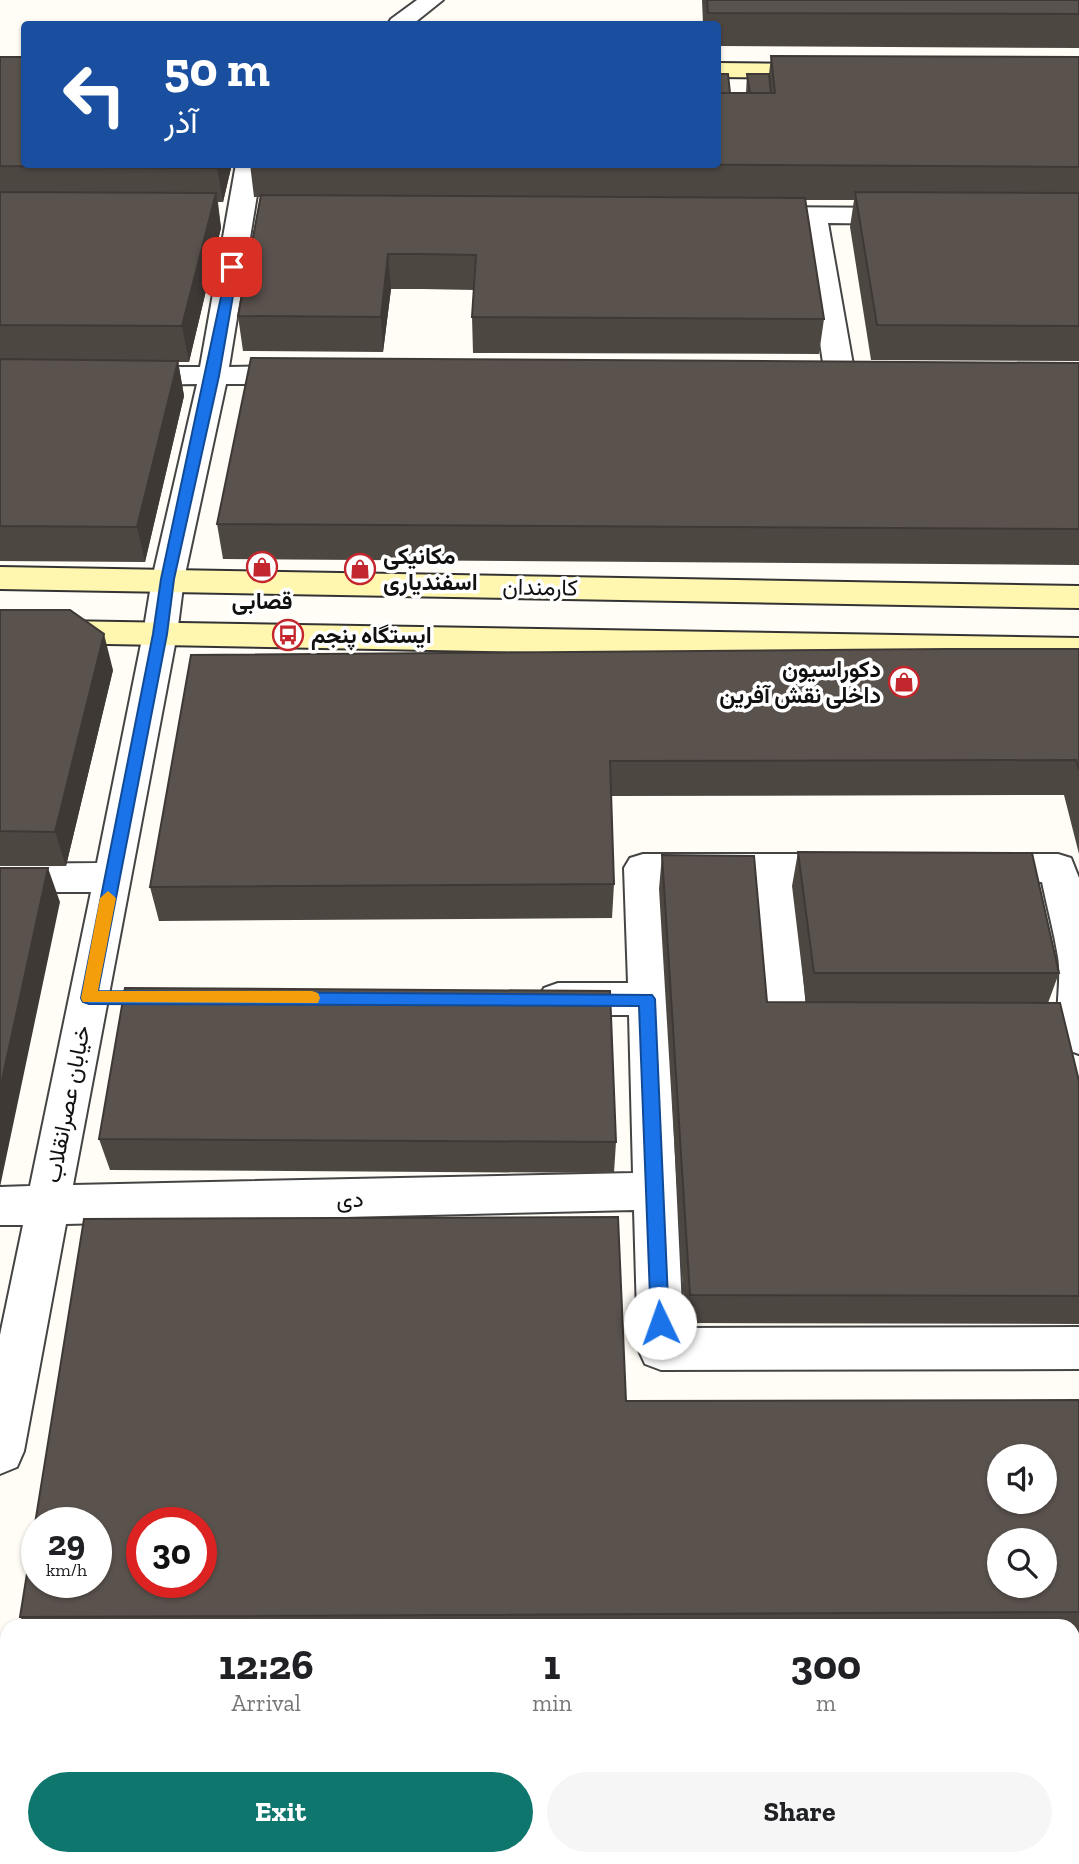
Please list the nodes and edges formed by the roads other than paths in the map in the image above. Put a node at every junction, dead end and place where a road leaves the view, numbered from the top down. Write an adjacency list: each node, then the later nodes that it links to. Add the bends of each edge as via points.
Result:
1 (432, 0): 2 (street)
2 (403, 21)
3 (721, 70): 4 (main road)
4 (843, 71)
5 (248, 168): 10 (street, خیابان عصرانقلاب)
6 (730, 215): 7 (street)
7 (814, 216): 8 (street); 12 (street)
8 (925, 216)
9 (106, 376): 10 (street)
10 (213, 376): 11 (street); 14 (street, خیابان عصرانقلاب)
11 (321, 376)
12 (840, 376)
13 (0, 578): 14 (main road, کارمندان)
14 (167, 579): 15 (main road, کارمندان); 17 (street, خیابان عصرانقلاب)
15 (1079, 597)
16 (0, 631): 17 (main road)
17 (160, 634): 18 (main road); 22 (street, خیابان عصرانقلاب)
18 (1079, 650)
19 (774, 868): 20 (street); 28 (street, via 643,868); 30 (street, via 789,1024)
20 (882, 868)
21 (950, 868): 24 (street, via 1058,869)
22 (112, 877): 23 (street); 25 (street, خیابان عصرانقلاب)
23 (0, 878)
24 (1079, 960): 31 (street)
25 (89, 998): 26 (street); 34 (street, خیابان عصرانقلاب)
26 (130, 998)
27 (526, 999): 28 (street)
28 (646, 999): 32 (street)
29 (1035, 1023): 31 (street)
30 (857, 1024)
31 (1078, 1030)
32 (653, 1191): 34 (street, دی); 35 (street, via 661,1349)
33 (0, 1206): 34 (street, دی)
34 (47, 1206): 36 (street, خیابان عصرانقلاب)
35 (1079, 1348)
36 (0, 1451)

